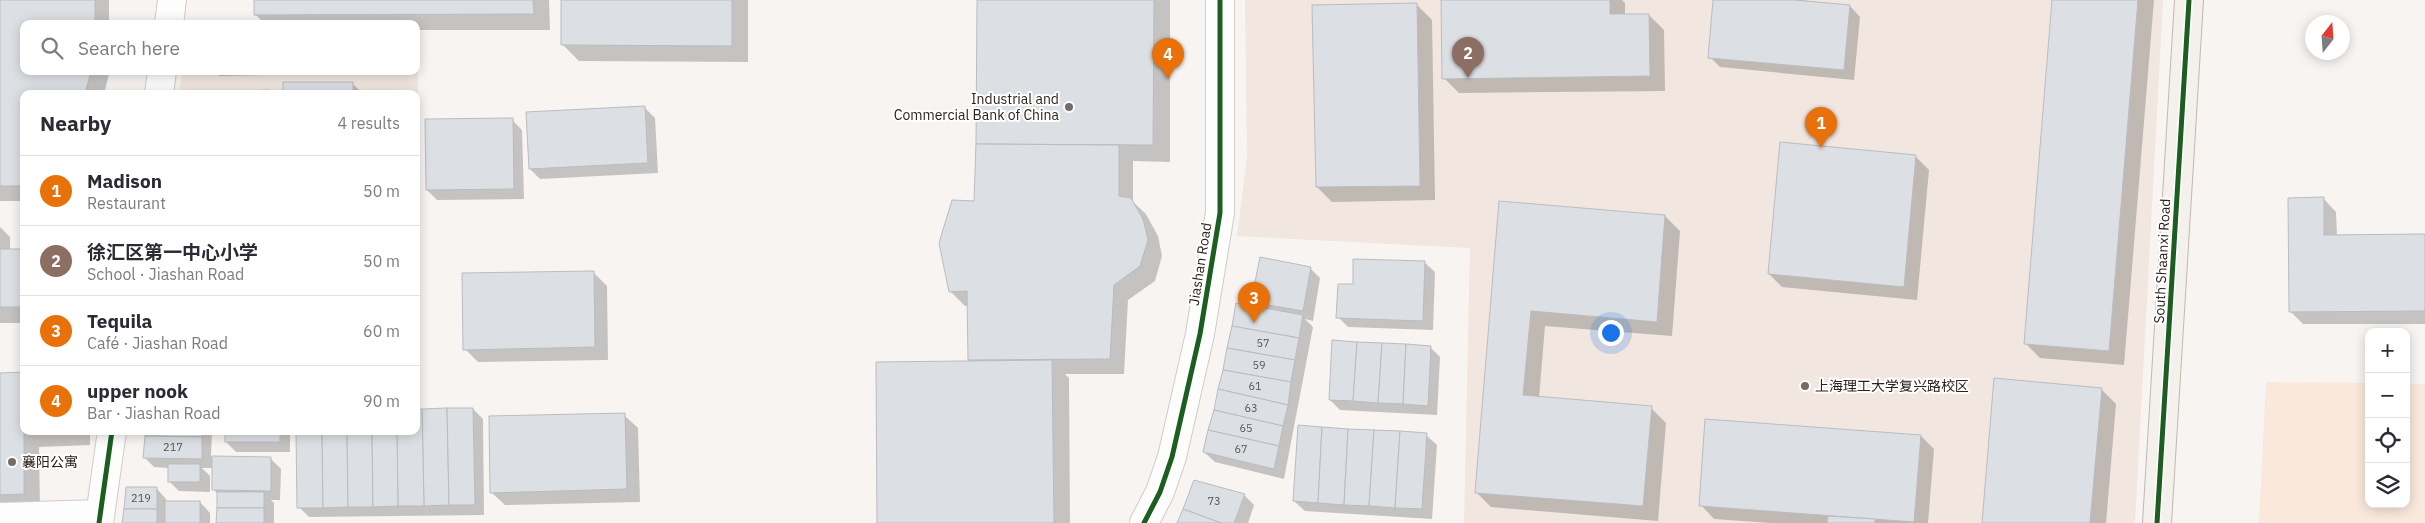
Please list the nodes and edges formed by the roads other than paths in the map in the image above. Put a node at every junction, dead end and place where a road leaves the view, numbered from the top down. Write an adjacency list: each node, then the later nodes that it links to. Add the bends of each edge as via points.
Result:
1 (172, 0): 4 (street)
2 (1220, 0): 10 (street, Jiashan Road, via 1220,213 1200,334 1172,457 1160,492)
3 (2189, 0): 11 (main road, South Shaanxi Road)
4 (170, 20)
5 (161, 75): 6 (street)
6 (160, 90)
7 (111, 435): 9 (street)
8 (0, 517): 9 (street)
9 (100, 518)
10 (1144, 523)
11 (2157, 523)

